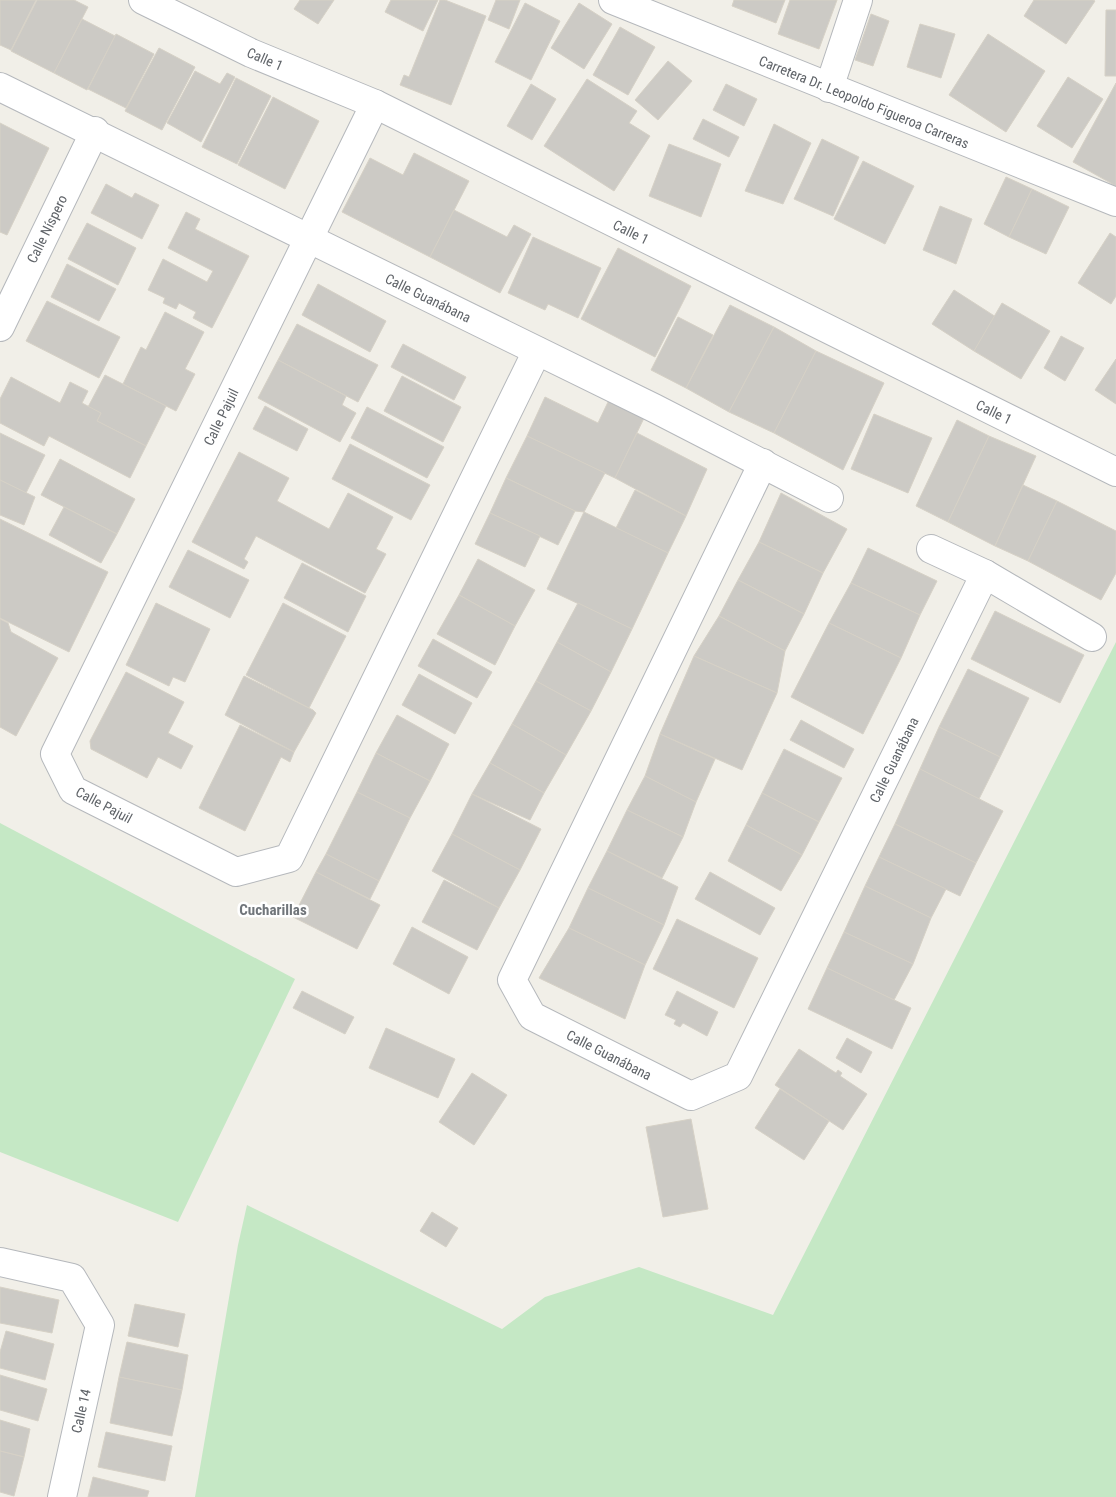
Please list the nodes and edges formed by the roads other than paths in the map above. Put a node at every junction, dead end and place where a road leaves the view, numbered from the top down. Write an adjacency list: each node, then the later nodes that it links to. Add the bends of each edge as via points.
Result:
1 (143, 0): 7 (street, Calle 1, via 251,53)
2 (613, 0): 4 (street, Carretera Dr. Leopoldo Figueroa Carreras)
3 (858, 0): 6 (street)
4 (655, 9): 6 (street, Carretera Dr. Leopoldo Figueroa Carreras)
5 (0, 87): 8 (street, Calle Guanábana)
6 (829, 88): 9 (street, Carretera Dr. Leopoldo Figueroa Carreras)
7 (375, 104): 10 (street, Calle Pajuil); 14 (street, Calle 1)
8 (95, 131): 10 (street, Calle Guanábana); 11 (street, Calle Níspero)
9 (1116, 202)
10 (308, 239): 12 (street, Calle Guanábana); 12 (street, Calle Pajuil, via 55,754 72,790 236,872 289,858)
11 (0, 327)
12 (537, 351): 13 (street, Calle Guanábana)
13 (763, 463): 15 (street, Calle Guanábana); 17 (street, Calle Guanábana, via 512,980 532,1016 691,1096 738,1076)
14 (1116, 472)
15 (829, 498)
16 (932, 549): 17 (street)
17 (985, 574): 18 (street)
18 (1092, 637)
19 (0, 1262): 20 (street, Calle 14, via 72,1278 100,1325)
20 (62, 1497)

